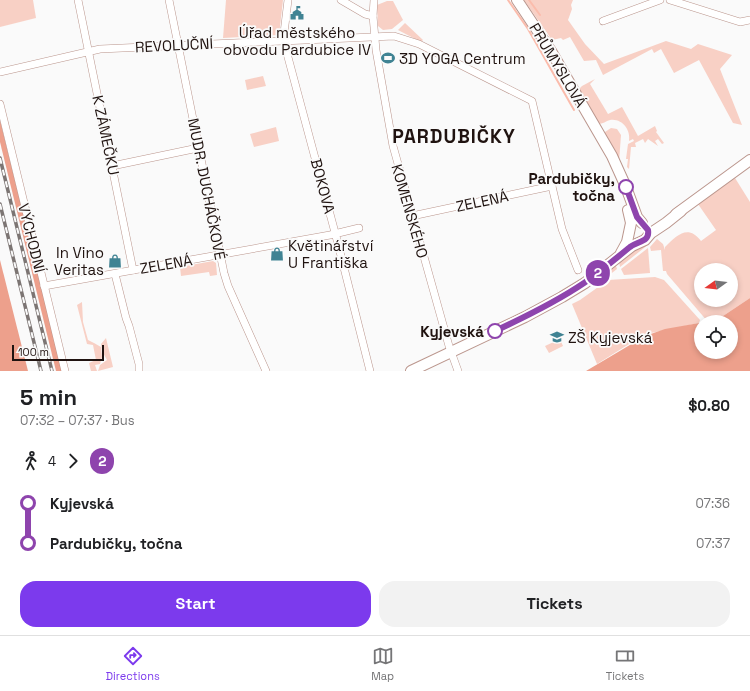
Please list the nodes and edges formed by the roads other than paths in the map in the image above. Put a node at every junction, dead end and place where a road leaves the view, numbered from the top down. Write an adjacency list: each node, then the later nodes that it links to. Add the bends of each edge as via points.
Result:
1 (78, 0): 15 (street, K ZÁMEČKU)
2 (169, 0): 14 (street, MUDR. DUCHÁČKOVÉ)
3 (288, 0): 13 (street, BOKOVA)
4 (342, 0): 9 (street)
5 (374, 0): 9 (street, KOMENSKÉHO)
6 (517, 0): 18 (street, PRŮMYSLOVÁ, via 556,58)
7 (660, 0): 11 (street)
8 (670, 0): 10 (street, via 740,22)
9 (373, 16): 12 (street, KOMENSKÉHO)
10 (750, 20)
11 (603, 21)
12 (375, 37): 13 (street, REVOLUČNÍ); 22 (street, REVOLUČNÍ, via 394,36 413,42 532,101); 24 (street, KOMENSKÉHO, via 392,141)
13 (284, 41): 14 (street, REVOLUČNÍ); 28 (street, BOKOVA)
14 (178, 45): 15 (street, REVOLUČNÍ); 19 (street, MUDR. DUCHÁČKOVÉ)
15 (89, 50): 16 (street, REVOLUČNÍ); 21 (street, K ZÁMEČKU)
16 (0, 72)
17 (0, 104): 35 (street, VÝCHODNÍ)
18 (597, 131): 25 (street, PRŮMYSLOVÁ, via 614,160 637,217); 27 (street, PRŮMYSLOVÁ, via 621,187 631,219)
19 (198, 148): 21 (street); 30 (street, MUDR. DUCHÁČKOVÉ)
20 (750, 160): 23 (street)
21 (112, 166): 32 (street, K ZÁMEČKU)
22 (552, 186): 24 (street, ZELENÁ); 33 (street, via 562,229)
23 (681, 211): 25 (street, via 660,223 651,226); 29 (street)
24 (412, 216): 36 (street, KOMENSKÉHO)
25 (643, 224): 27 (street, via 636,223); 29 (street, via 649,232)
26 (359, 228): 28 (street, ZELENÁ)
27 (629, 230): 29 (street, via 632,240); 31 (street, via 624,248)
28 (335, 234): 30 (street, ZELENÁ); 40 (street, BOKOVA)
29 (644, 240): 31 (street)
30 (220, 255): 32 (street, ZELENÁ); 39 (street, MUDR. DUCHÁČKOVÉ, via 226,281)
31 (614, 261): 36 (street, via 562,297)
32 (133, 270): 34 (street, ZELENÁ)
33 (578, 270)
34 (115, 274): 35 (street, ZELENÁ); 38 (street, via 130,326)
35 (44, 286): 37 (street, VÝCHODNÍ)
36 (451, 352): 41 (street); 42 (street, KOMENSKÉHO)
37 (64, 371)
38 (139, 371)
39 (266, 371)
40 (370, 371)
41 (411, 371)
42 (458, 371)

